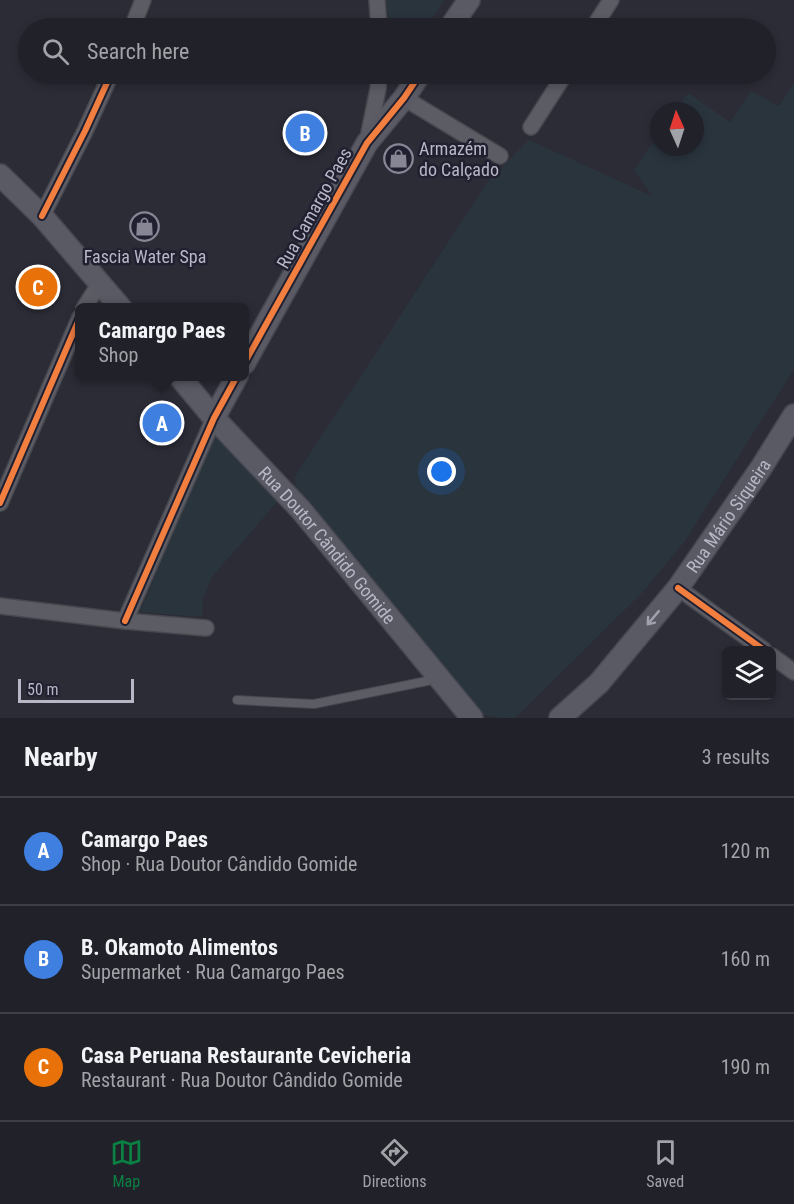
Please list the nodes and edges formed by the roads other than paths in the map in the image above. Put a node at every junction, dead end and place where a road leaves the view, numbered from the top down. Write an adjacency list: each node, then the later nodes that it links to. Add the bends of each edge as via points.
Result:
1 (143, 0): 5 (street)
2 (376, 0): 6 (street)
3 (469, 0): 7 (main road)
4 (611, 0): 8 (street)
5 (136, 18)
6 (378, 18)
7 (457, 18)
8 (599, 18)
9 (106, 84): 18 (street)
10 (378, 84): 15 (street)
11 (413, 84): 13 (main road, Rua Camargo Paes)
12 (558, 84): 14 (street)
13 (404, 98): 15 (main road, Rua Camargo Paes); 16 (street)
14 (531, 127)
15 (367, 143): 23 (main road, Rua Camargo Paes)
16 (500, 156)
17 (0, 175): 18 (main road)
18 (42, 216): 19 (main road)
19 (100, 283): 20 (street); 21 (main road)
20 (87, 303)
21 (117, 303)
22 (75, 329): 28 (street)
23 (249, 352)
24 (183, 381): 27 (main road, Rua Doutor Cândido Gomide)
25 (234, 381): 27 (main road)
26 (794, 415): 29 (main road, Rua Mário Siqueira)
27 (214, 418): 31 (street); 36 (main road, Rua Doutor Cândido Gomide, via 301,510)
28 (0, 503)
29 (678, 588): 33 (street); 39 (main road, Rua Mário Siqueira, one-way to 39, via 599,683)
30 (0, 606): 31 (street)
31 (125, 621): 32 (street)
32 (206, 628)
33 (757, 646)
34 (776, 659): 35 (street)
35 (794, 672)
36 (440, 678): 37 (lane, via 314,704); 38 (main road, Rua Doutor Cândido Gomide)
37 (237, 700)
38 (472, 718)
39 (560, 718)

